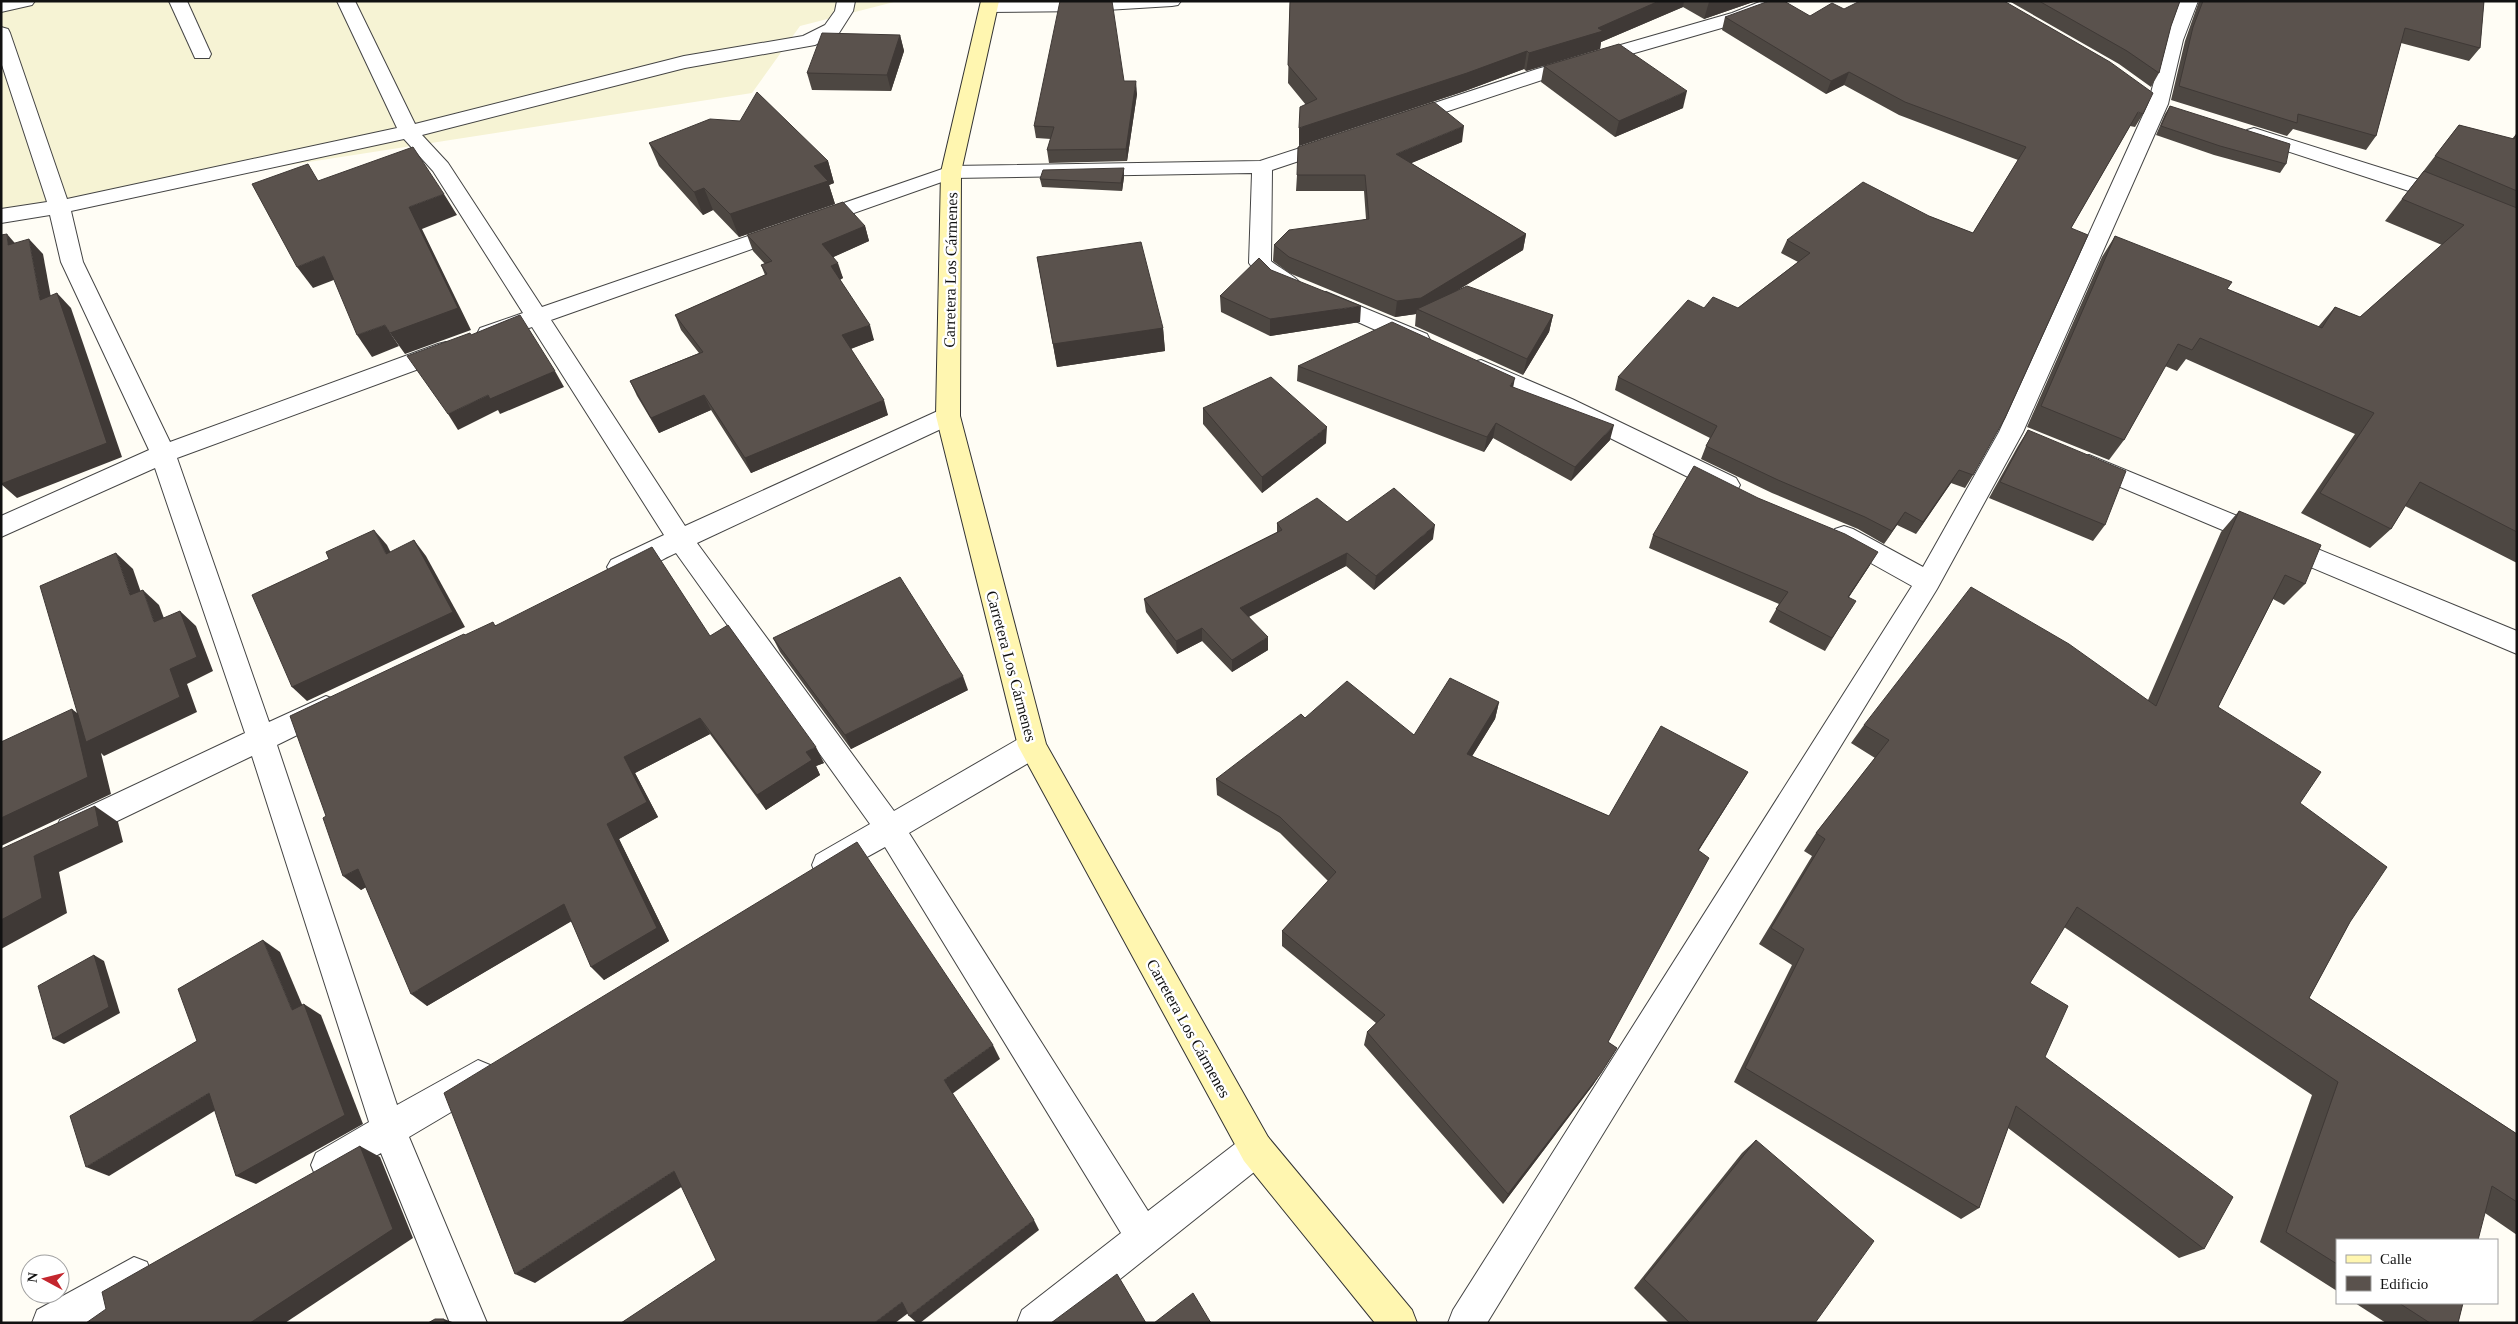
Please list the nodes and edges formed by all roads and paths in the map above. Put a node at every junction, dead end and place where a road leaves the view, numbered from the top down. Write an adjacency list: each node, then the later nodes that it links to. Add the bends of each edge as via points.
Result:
1 (26, 1): 9 (street)
2 (178, 1): 11 (street)
3 (346, 1): 14 (street)
4 (846, 1): 14 (street, via 844,11 832,29 808,41 684,62)
5 (1172, 1): 8 (street, via 1090,6)
6 (1778, 1): 12 (street, via 1739,17 1544,73)
7 (2189, 1): 30 (street, via 2174,40 2159,102 2020,436)
8 (990, 4): 17 (main road, Carretera Los Cármenes)
9 (1, 7)
10 (1, 33): 18 (street)
11 (202, 54)
12 (1384, 126)
13 (2234, 128): 20 (street, via 2422,188)
14 (409, 132): 18 (street); 21 (street, via 441,167)
15 (1356, 136): 16 (street)
16 (1262, 167): 17 (street); 25 (street, via 1260,263 1280,280 1367,315 1564,405)
17 (951, 172): 21 (street); 22 (main road, Carretera Los Cármenes)
18 (59, 207): 19 (street); 23 (street, via 72,262)
19 (1, 216)
20 (2517, 230)
21 (538, 316): 23 (street); 28 (street)
22 (948, 416): 28 (street); 34 (main road, Carretera Los Cármenes)
23 (163, 454): 26 (street); 33 (street)
24 (2066, 455): 31 (street)
25 (1745, 494)
26 (1, 527)
27 (1822, 527): 30 (street)
28 (680, 539): 29 (street); 35 (street)
29 (600, 577)
30 (1928, 582): 48 (street)
31 (2517, 643)
32 (350, 696): 33 (street)
33 (261, 739): 36 (street); 39 (street)
34 (1032, 746): 35 (street); 40 (main road, Carretera Los Cármenes)
35 (889, 827): 37 (street); 42 (street)
36 (46, 841)
37 (804, 879)
38 (499, 1064): 39 (street)
39 (389, 1131): 41 (street); 45 (street)
40 (1256, 1149): 42 (street); 47 (main road, Carretera Los Cármenes)
41 (302, 1180)
42 (1144, 1236): 46 (street)
43 (163, 1259): 44 (street)
44 (50, 1323)
45 (469, 1323)
46 (1035, 1323)
47 (1399, 1323)
48 (1466, 1323)

